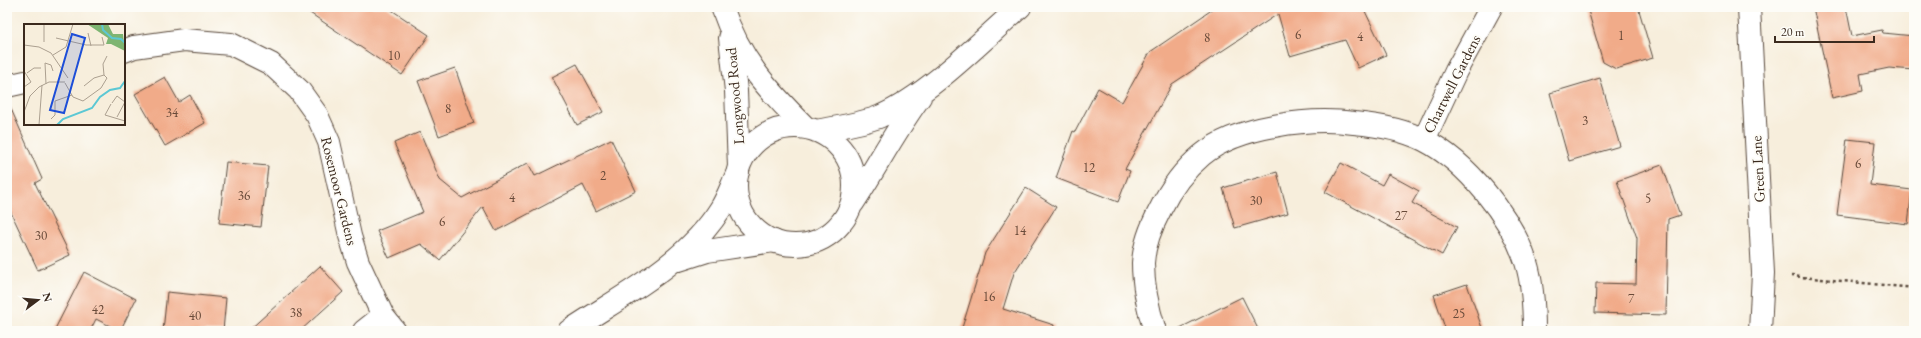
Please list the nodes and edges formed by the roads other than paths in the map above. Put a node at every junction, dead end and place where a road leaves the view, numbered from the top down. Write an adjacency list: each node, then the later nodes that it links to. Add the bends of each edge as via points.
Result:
1 (1020, 7): 8 (street)
2 (1491, 7): 10 (street, Chartwell Gardens, via 1456,71)
3 (1749, 7): 20 (street, Green Lane, via 1763,273)
4 (725, 16): 9 (street, Longwood Road, via 751,68 770,92); 11 (street, Longwood Road, via 736,91)
5 (125, 51): 15 (street, Rosemoor Gardens, via 184,40 230,44 271,64 298,90 317,115 329,142 358,262)
6 (24, 82): 7 (street)
7 (7, 86)
8 (925, 89): 9 (street, via 881,116 842,126); 12 (street, via 897,129)
9 (811, 129): 11 (street, via 789,127 773,131 758,140 747,152); 12 (street, via 832,139 844,152 852,168)
10 (1424, 140): 18 (street, Chartwell Gardens, via 1366,124 1315,121 1267,127 1245,133 1203,154 1168,193 1156,216 1148,240 1143,261 1144,284); 19 (street, Chartwell Gardens, via 1467,173 1503,216 1526,262 1532,287)
11 (738, 170): 13 (street, via 736,189 739,206 747,221 759,233); 14 (street, via 722,207 703,233)
12 (852, 204): 13 (street, via 843,221 829,235 812,243 793,246)
13 (774, 241): 14 (street, via 707,251)
14 (674, 261): 17 (street)
15 (389, 324): 16 (street, Rosemoor Gardens)
16 (364, 331)
17 (569, 331)
18 (1155, 331)
19 (1534, 331)
20 (1760, 331)

